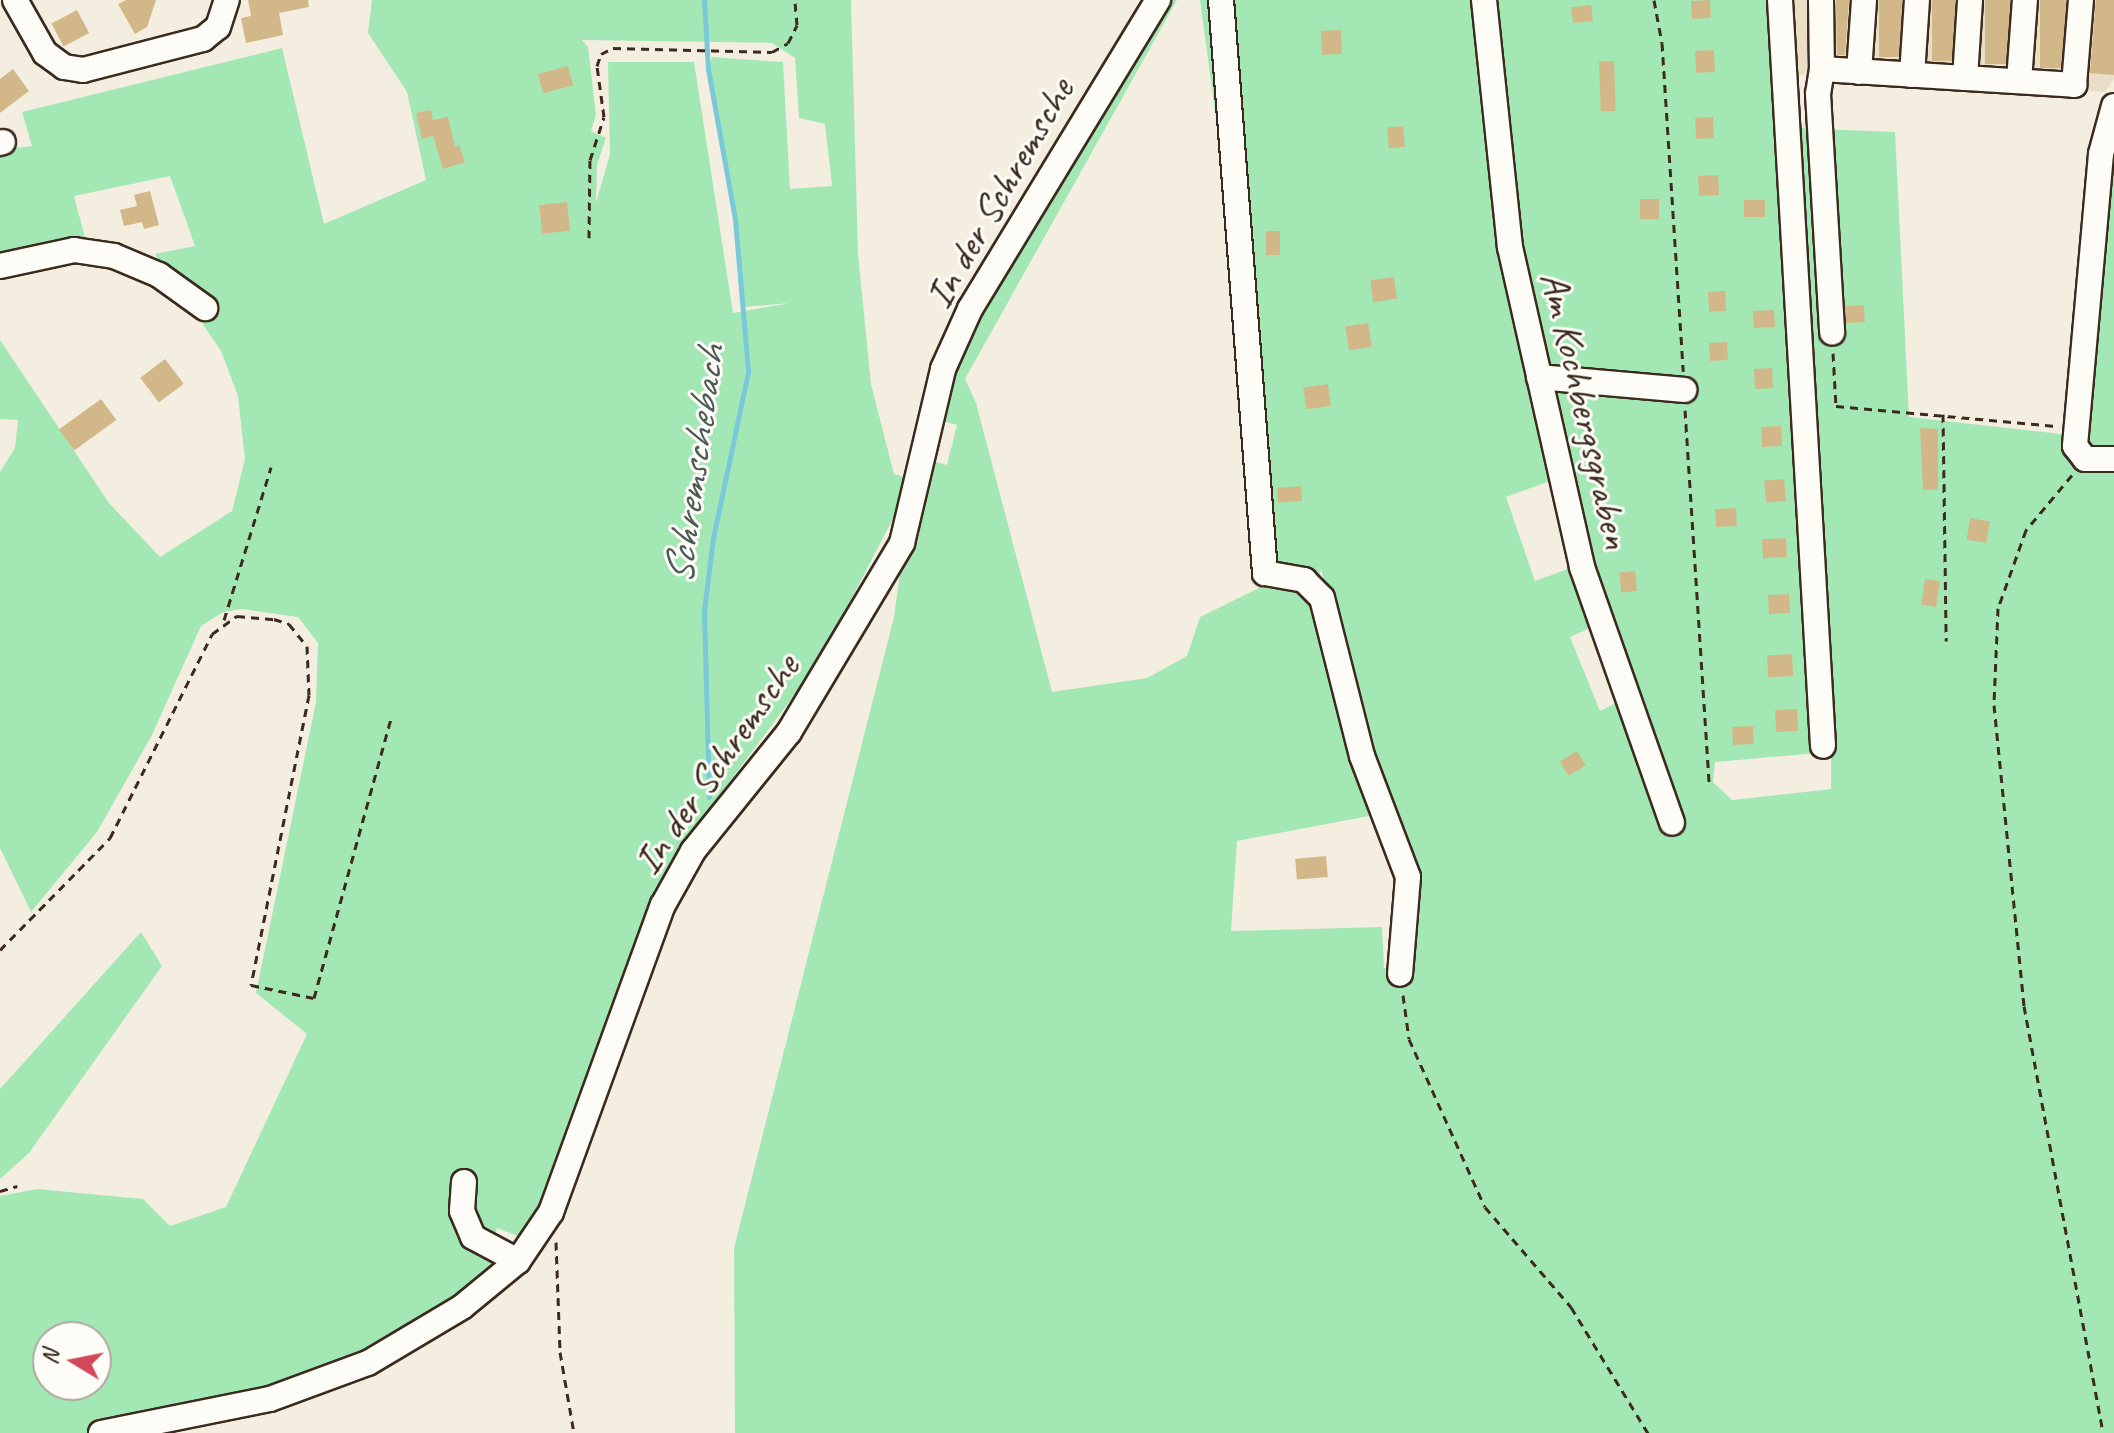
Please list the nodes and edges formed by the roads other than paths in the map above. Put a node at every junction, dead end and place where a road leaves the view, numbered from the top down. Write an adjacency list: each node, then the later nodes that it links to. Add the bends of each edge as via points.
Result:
1 (15, 0): 2 (street, via 45,53 64,67 83,70 203,39 218,27)
2 (227, 0)
3 (1158, 0): 29 (street, In der Schremsche, via 970,309 943,369 902,543 789,732 693,851 663,905 551,1212)
4 (1221, 0): 27 (street, via 1265,573 1304,580 1322,598 1362,756 1408,877)
5 (1484, 0): 22 (street, Am Kochbergsgraben, via 1510,247)
6 (1780, 0): 25 (street)
7 (1821, 0): 13 (street)
8 (1864, 0): 14 (street)
9 (1917, 0): 15 (street)
10 (1970, 0): 16 (street)
11 (2025, 0): 17 (street)
12 (2081, 0): 17 (street, via 2074,85)
13 (1822, 69): 14 (street); 21 (street, via 1819,109)
14 (1859, 72): 15 (street)
15 (1912, 75): 16 (street)
16 (1965, 78): 17 (street)
17 (2019, 81)
18 (2114, 106): 24 (street, via 2101,154 2075,446 2085,459)
19 (0, 266): 20 (street, via 74,250 114,256 159,275)
20 (205, 308)
21 (1832, 333)
22 (1539, 377): 23 (street); 26 (street, Am Kochbergsgraben, via 1582,567)
23 (1684, 390)
24 (2114, 459)
25 (1823, 746)
26 (1672, 823)
27 (1400, 974)
28 (464, 1182): 29 (street, via 462,1211 473,1237)
29 (518, 1261): 30 (street, In der Schremsche, via 462,1307 368,1363 270,1399)
30 (101, 1433)

